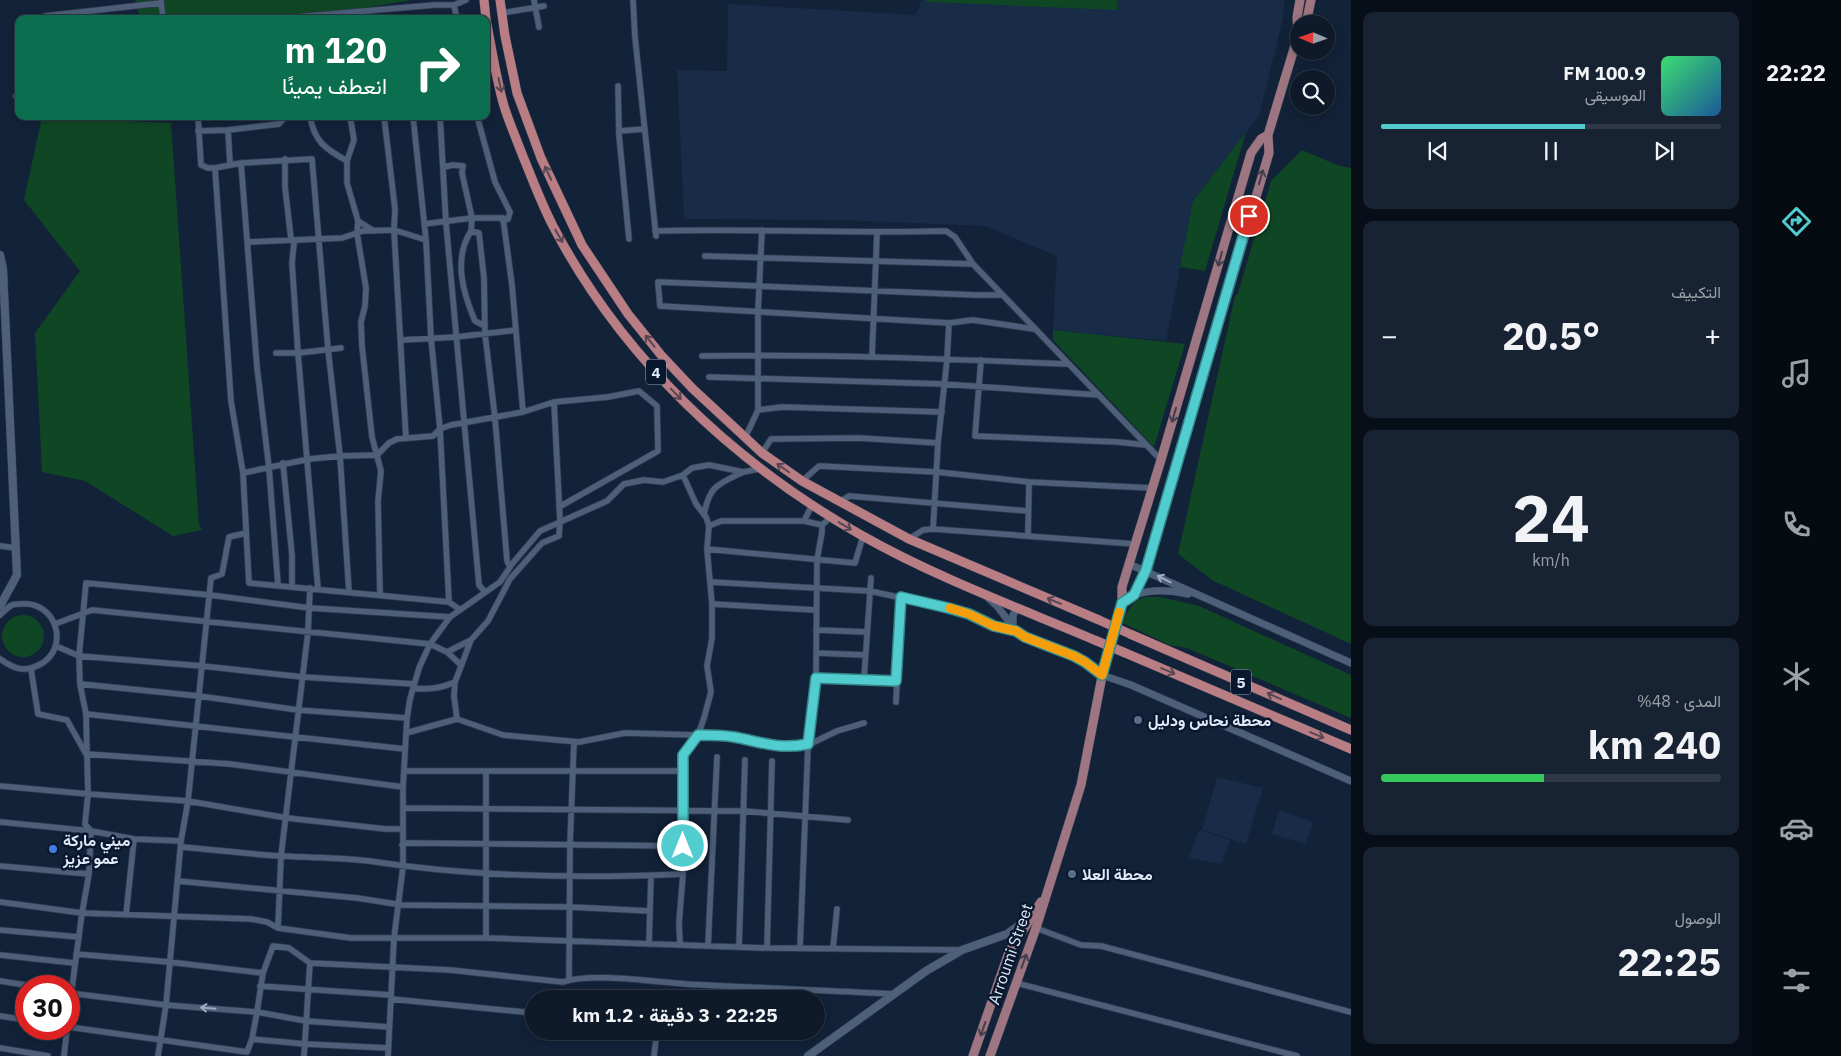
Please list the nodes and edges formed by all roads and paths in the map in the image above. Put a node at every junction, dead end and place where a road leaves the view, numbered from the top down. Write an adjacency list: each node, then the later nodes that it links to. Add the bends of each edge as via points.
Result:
1 (466, 0): 9 (street)
2 (484, 0): 17 (highway, 4)
3 (500, 0): 12 (highway, 4)
4 (534, 0): 11 (street)
5 (633, 0): 32 (street)
6 (1300, 0): 18 (main road)
7 (1312, 0): 19 (main road)
8 (161, 1): 13 (street); 14 (street)
9 (454, 5): 15 (street); 16 (street)
10 (544, 6): 11 (street)
11 (535, 8): 12 (street); 20 (street)
12 (502, 13): 100 (highway, 4, one-way to 12, via 661,355 628,314 582,245 541,158 517,93)
13 (53, 15)
14 (163, 15)
15 (319, 15)
16 (456, 15)
17 (486, 15)
18 (1297, 15)
19 (1308, 15)
20 (539, 27)
21 (490, 39): 110 (highway, 4, one-way to 110, via 504,105 535,186 580,272 637,350 676,395)
22 (1291, 60): 36 (main road)
23 (618, 86): 35 (street)
24 (198, 120): 34 (street)
25 (282, 120): 33 (street, via 279,124)
26 (311, 120): 38 (street, via 316,137 326,149)
27 (351, 120): 38 (street, via 354,140)
28 (385, 120): 48 (street, via 396,208)
29 (413, 120): 47 (street)
30 (440, 120): 41 (street)
31 (478, 120): 45 (street, via 495,182 510,212 508,219)
32 (645, 129): 35 (street); 50 (street, via 656,233)
33 (228, 130): 34 (street); 40 (street)
34 (198, 131): 42 (street, via 201,165)
35 (619, 131): 56 (street)
36 (1268, 135): 107 (main road, one-way to 107, via 1251,153); 141 (main road, one-way to 36, via 1269,152)
37 (285, 160): 39 (street); 54 (street, via 312,159); 55 (street)
38 (347, 162): 44 (street, via 347,183)
39 (242, 163): 40 (street); 58 (street)
40 (230, 164): 42 (street)
41 (444, 167): 43 (street, via 463,166); 46 (street)
42 (215, 168): 113 (street, via 231,401)
43 (472, 218): 45 (street, via 503,218); 46 (street); 49 (street)
44 (358, 221): 51 (street); 52 (street)
45 (503, 221): 72 (street)
46 (446, 223): 47 (street); 74 (street)
47 (424, 224): 57 (street)
48 (394, 230): 51 (street); 57 (street); 76 (street)
49 (471, 230): 70 (street, via 479,233 481,246); 70 (street, via 461,255 464,295 476,321)
50 (762, 230): 53 (street); 61 (street)
51 (374, 231): 52 (street)
52 (357, 233): 54 (street, via 342,238); 104 (street, via 366,288 361,322 362,346)
53 (877, 233): 62 (street); 63 (street, via 946,231 955,237)
54 (319, 238): 55 (street); 78 (street)
55 (291, 239): 58 (street); 80 (street, via 294,243 292,263)
56 (629, 239)
57 (426, 240): 75 (street)
58 (248, 242): 109 (street, via 257,367)
59 (0, 255): 136 (main road)
60 (705, 256): 61 (street)
61 (760, 259): 62 (street); 64 (street)
62 (876, 261): 63 (street); 65 (street)
63 (973, 264): 66 (street)
64 (759, 286): 65 (street); 67 (street); 67 (street, via 658,282 660,306)
65 (874, 290): 66 (street); 68 (street)
66 (1002, 294): 71 (street)
67 (758, 311): 68 (street); 81 (street)
68 (874, 319): 69 (street); 83 (street)
69 (949, 323): 71 (street, via 974,320); 84 (street)
70 (485, 326): 73 (street)
71 (1034, 328): 86 (street)
72 (516, 330): 73 (street); 94 (street)
73 (485, 334): 74 (street); 96 (street)
74 (456, 337): 75 (street); 97 (street)
75 (431, 338): 76 (street); 98 (street)
76 (402, 340): 99 (street)
77 (341, 348): 78 (street)
78 (328, 349): 80 (street); 105 (street)
79 (276, 353): 80 (street)
80 (298, 353): 106 (street)
81 (758, 355): 82 (street); 83 (street); 88 (street)
82 (702, 356)
83 (872, 356): 84 (street)
84 (947, 360): 85 (street); 89 (street)
85 (981, 360): 86 (street); 90 (street)
86 (1068, 364): 91 (street)
87 (709, 378): 88 (street)
88 (759, 379): 89 (street); 93 (street)
89 (943, 384): 90 (street); 95 (street)
90 (979, 386): 91 (street); 102 (street, via 975,436)
91 (1099, 395): 102 (street)
92 (554, 402): 94 (street); 121 (street); 121 (street, via 639,391 658,406 658,450)
93 (758, 410): 95 (street, via 782,407); 100 (street)
94 (524, 412): 96 (street)
95 (942, 412): 101 (street)
96 (495, 418): 97 (street); 140 (street)
97 (465, 424): 98 (street); 151 (street, via 479,585)
98 (440, 429): 99 (street, via 433,436); 158 (street)
99 (406, 438): 104 (street, via 389,443)
100 (745, 438): 103 (highway, 4)
101 (938, 443): 103 (street, via 771,438); 112 (street)
102 (1146, 445): 107 (street)
103 (762, 453): 115 (highway, 4, one-way to 103)
104 (377, 455): 105 (street); 153 (street, via 381,471 378,501)
105 (340, 456): 106 (street); 150 (street)
106 (308, 459): 108 (street); 147 (street)
107 (1161, 460): 117 (main road)
108 (283, 463): 109 (street); 145 (street)
109 (269, 468): 113 (street); 144 (street)
110 (760, 470): 111 (street); 120 (highway, 4)
111 (743, 472): 114 (street, via 709,465 692,468); 123 (street, via 716,486 707,498)
112 (937, 472): 115 (street, via 819,466); 116 (street); 119 (street)
113 (243, 473): 130 (street)
114 (683, 475): 123 (street); 125 (street, via 664,482 644,480 624,484 607,501)
115 (802, 481): 118 (highway, 4)
116 (1029, 482): 117 (street); 122 (street)
117 (1152, 488): 134 (main road)
118 (839, 502): 119 (street, via 848,496); 133 (highway, 4)
119 (935, 503): 122 (street); 129 (street)
120 (812, 505): 124 (highway, 4); 126 (street)
121 (559, 507): 125 (street)
122 (1028, 511): 132 (street)
123 (704, 514): 128 (street)
124 (831, 517): 127 (street); 131 (highway, 4, one-way to 131)
125 (560, 520): 140 (street, via 540,531); 176 (street, via 559,536 542,543 510,580 488,621)
126 (804, 521): 127 (street); 128 (street, via 720,522)
127 (822, 525): 138 (street)
128 (709, 526): 137 (street)
129 (934, 529): 132 (street); 133 (street, via 923,530)
130 (246, 533): 144 (street, via 249,583); 155 (street, via 229,537 222,574 211,578)
131 (863, 536): 138 (street, via 855,563); 152 (highway, 4)
132 (1028, 536): 134 (street)
133 (909, 539): 169 (highway, 4, one-way to 133)
134 (1135, 544): 139 (main road)
135 (0, 546): 136 (street)
136 (16, 548): 161 (main road, via 17,575)
137 (707, 549): 138 (street); 143 (street)
138 (817, 560): 148 (street)
139 (1129, 564): 141 (street); 159 (main road, via 1121,591)
140 (510, 567): 151 (street, via 500,582)
141 (1146, 570): 154 (main road); 156 (street, one-way to 141)
142 (871, 578): 149 (street)
143 (710, 582): 148 (street); 160 (street)
144 (278, 585): 145 (street)
145 (292, 586): 146 (street)
146 (310, 588): 147 (street); 162 (street)
147 (318, 589): 150 (street)
148 (818, 590): 149 (street); 165 (street)
149 (870, 591): 157 (street); 175 (street)
150 (349, 592): 153 (street)
151 (485, 592): 164 (street)
152 (982, 593): 163 (highway, 4); 172 (street)
153 (380, 594): 158 (street)
154 (1134, 595): 156 (street, via 1170,590); 159 (main road)
155 (210, 596): 162 (street); 166 (street, via 86,583); 170 (street)
156 (1198, 596): 185 (street)
157 (901, 597): 172 (street, via 969,614 994,626); 193 (street)
158 (449, 602): 164 (street)
159 (1122, 603): 189 (main road)
160 (712, 604): 165 (street); 207 (street, via 712,638 707,666 710,692)
161 (0, 606)
162 (310, 608): 168 (street); 174 (street)
163 (1018, 608): 172 (street, via 1012,619); 177 (highway, 4)
164 (459, 609): 168 (street)
165 (816, 610): 173 (street)
166 (83, 614): 170 (street, via 92,610); 171 (street); 183 (street)
167 (0, 615): 171 (street, via 12,605 29,603 45,610)
168 (450, 617): 178 (street)
169 (1099, 620): 205 (highway, 5, one-way to 169, bridge)
170 (208, 621): 174 (street); 187 (street)
171 (56, 624): 179 (street)
172 (1015, 629): 189 (street, via 1025,637 1074,656)
173 (816, 630): 175 (street); 181 (street)
174 (308, 632): 178 (street); 190 (street)
175 (867, 632): 182 (street)
176 (471, 640): 180 (street); 186 (street)
177 (1097, 641): 212 (highway, 5, one-way to 212, bridge)
178 (430, 644): 180 (street); 196 (street)
179 (56, 646): 183 (street); 188 (street, via 47,661)
180 (447, 652): 186 (street)
181 (816, 653): 182 (street); 191 (street)
182 (864, 655): 192 (street)
183 (79, 656): 187 (street); 195 (street)
184 (0, 659): 188 (street, via 12,668)
185 (1351, 663)
186 (461, 665): 194 (street)
187 (202, 666): 190 (street); 197 (street)
188 (31, 669): 213 (street, via 38,714 67,720)
189 (1102, 675): 223 (street); 257 (main road, via 1080,785)
190 (303, 677): 196 (street); 199 (street)
191 (816, 678): 192 (street); 210 (street)
192 (864, 679): 193 (street)
193 (896, 681): 198 (street)
194 (455, 682): 196 (street, via 424,689); 202 (street)
195 (80, 684): 197 (street); 200 (street)
196 (413, 686): 201 (street)
197 (199, 696): 199 (street); 204 (street)
198 (896, 702)
199 (298, 710): 201 (street); 208 (street)
200 (86, 714): 204 (street); 213 (street)
201 (407, 718): 206 (street)
202 (457, 719): 206 (street); 209 (street, via 502,734)
203 (864, 723): 210 (street)
204 (196, 726): 208 (street); 216 (street)
205 (1351, 730)
206 (406, 733): 211 (street)
207 (698, 735): 209 (street, via 625,733); 210 (street, via 732,736 791,748); 218 (street, via 683,755)
208 (295, 737): 211 (street); 219 (street)
209 (574, 742): 222 (street)
210 (808, 744): 235 (street)
211 (405, 749): 220 (street)
212 (1351, 749)
213 (86, 754): 216 (street); 226 (street)
214 (717, 757): 232 (street)
215 (745, 760): 233 (street)
216 (192, 761): 219 (street); 227 (street)
217 (772, 761): 234 (street)
218 (683, 771): 222 (street); 231 (street)
219 (292, 772): 225 (street); 236 (street)
220 (404, 772): 221 (street); 225 (street)
221 (486, 772): 222 (street); 229 (street)
222 (573, 772): 230 (street)
223 (1351, 781)
224 (0, 786): 226 (street)
225 (403, 788): 228 (street)
226 (88, 794): 227 (street); 240 (street, via 85,824)
227 (188, 800): 236 (street); 242 (street)
228 (404, 808): 229 (street); 239 (street)
229 (487, 808): 230 (street); 243 (street)
230 (572, 810): 231 (street); 244 (street)
231 (683, 810): 232 (street); 246 (street)
232 (715, 811): 233 (street); 277 (street)
233 (743, 811): 234 (street); 278 (street)
234 (771, 814): 235 (street); 279 (street)
235 (804, 815): 237 (street); 280 (street)
236 (286, 818): 239 (street); 247 (street)
237 (848, 820)
238 (0, 822): 240 (street)
239 (403, 829): 245 (street)
240 (92, 831): 241 (street); 250 (street)
241 (134, 839): 242 (street); 265 (street)
242 (181, 844): 247 (street); 255 (street)
243 (486, 844): 244 (street); 245 (street); 251 (street)
244 (570, 844): 246 (street); 253 (street)
245 (402, 845): 249 (street)
246 (683, 846): 252 (street)
247 (282, 856): 249 (street, via 369,861); 256 (street)
248 (0, 866): 250 (street)
249 (402, 867): 251 (street); 259 (street)
250 (89, 874): 264 (street)
251 (486, 874): 253 (street); 260 (street)
252 (682, 874): 254 (street); 276 (street)
253 (570, 876): 254 (street); 261 (street)
254 (651, 876): 263 (street)
255 (178, 881): 256 (street); 267 (street)
256 (279, 890): 259 (street); 268 (street)
257 (1048, 891): 266 (main road, Arroumi Street); 269 (main road, Arroumi Street)
258 (0, 902): 264 (street)
259 (397, 904): 260 (street); 272 (street)
260 (487, 906): 261 (street); 273 (street)
261 (570, 907): 263 (street); 274 (street)
262 (837, 909): 281 (street)
263 (650, 911): 275 (street)
264 (82, 912): 265 (street); 271 (street)
265 (126, 915): 267 (street)
266 (1032, 915): 282 (main road, via 1007,934); 323 (main road, Arroumi Street, one-way to 323, via 1009,952)
267 (175, 917): 268 (street, via 251,920 267,922); 285 (street)
268 (278, 928): 272 (street, via 351,938)
269 (1036, 928): 294 (main road, Arroumi Street, one-way to 269); 303 (street, via 1081,945 1101,946)
270 (0, 930): 271 (street)
271 (79, 936): 284 (street)
272 (394, 938): 273 (street); 288 (street)
273 (486, 938): 274 (street)
274 (570, 940): 275 (street); 292 (street)
275 (649, 943): 276 (street)
276 (680, 944): 277 (street)
277 (708, 946): 278 (street)
278 (739, 946): 279 (street)
279 (767, 948): 280 (street)
280 (800, 948): 281 (street)
281 (832, 948): 282 (street)
282 (962, 950): 298 (main road, via 926,970)
283 (0, 954): 286 (street)
284 (76, 954): 285 (street); 286 (street)
285 (169, 962): 289 (street); 300 (street)
286 (74, 963): 290 (street)
287 (310, 963): 288 (street); 289 (street, via 289,948 273,946); 296 (street)
288 (393, 968): 292 (street); 299 (street)
289 (263, 973): 295 (street)
290 (72, 975)
291 (0, 980): 293 (street)
292 (569, 980): 298 (street, via 603,978)
293 (15, 983)
294 (1016, 983): 324 (main road, Arroumi Street); 325 (street)
295 (260, 986): 296 (street); 301 (street)
296 (307, 990): 299 (street); 306 (street)
297 (80, 994): 300 (street)
298 (896, 994): 322 (main road)
299 (391, 997): 302 (street); 307 (street)
300 (166, 1005): 301 (street, one-way to 300); 311 (street)
301 (257, 1012): 306 (street); 309 (street)
302 (525, 1012)
303 (1351, 1012)
304 (0, 1016): 305 (street)
305 (15, 1018)
306 (306, 1021): 307 (street); 313 (street)
307 (389, 1027): 315 (street)
308 (80, 1030): 311 (street)
309 (252, 1038): 311 (street, via 247,1052); 313 (street)
310 (66, 1040): 317 (street)
311 (160, 1040): 318 (street)
312 (656, 1040): 321 (street)
313 (305, 1044): 315 (street); 319 (street)
314 (0, 1048): 316 (street)
315 (388, 1048): 320 (street)
316 (48, 1056)
317 (64, 1056)
318 (158, 1056)
319 (304, 1056)
320 (388, 1056)
321 (654, 1056)
322 (808, 1056)
323 (974, 1056)
324 (990, 1056)
325 (1297, 1056)

